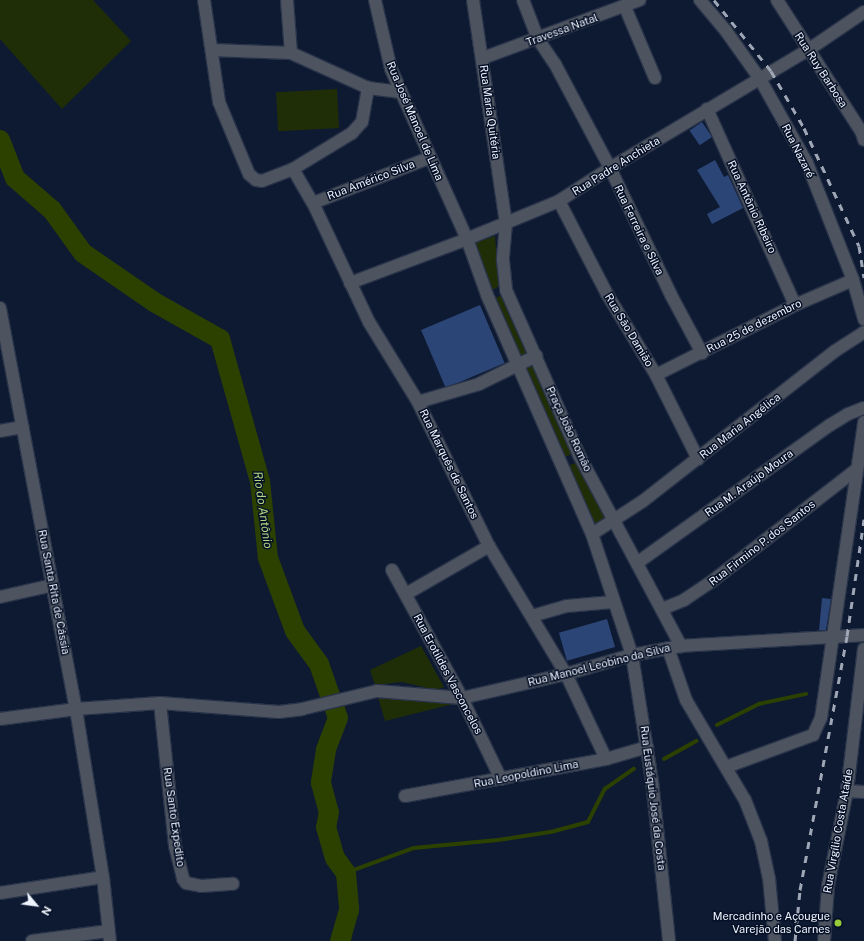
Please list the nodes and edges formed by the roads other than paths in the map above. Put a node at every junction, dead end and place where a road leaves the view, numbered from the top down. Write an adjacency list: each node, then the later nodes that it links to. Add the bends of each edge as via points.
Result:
1 (204, 0): 12 (street)
2 (287, 0): 14 (street)
3 (375, 0): 19 (street, Rua José Manoel de Lima, via 391,69)
4 (473, 0): 15 (street, Rua Maria Quitéria)
5 (523, 0): 11 (street, Rua Ferreira e Silva)
6 (640, 0): 9 (street, Travessa Natal)
7 (700, 0): 17 (street, Rua Nazaré)
8 (777, 0): 13 (street, Rua Ruy Barbosa)
9 (625, 6): 11 (street, Travessa Natal); 16 (street)
10 (864, 12): 13 (street, Rua Padre Anchieta)
11 (538, 40): 15 (street, Travessa Natal); 23 (street, Rua Ferreira e Silva, via 555,64)
12 (212, 50): 14 (street); 24 (street, via 219,102 249,174 256,180 266,180)
13 (808, 50): 17 (street, Rua Padre Anchieta); 21 (street, Rua Ruy Barbosa)
14 (292, 53): 18 (street)
15 (483, 58): 27 (street, Rua Maria Quitéria)
16 (655, 78)
17 (760, 79): 20 (street, Rua Padre Anchieta); 29 (street, Rua Nazaré, via 807,163)
18 (368, 88): 19 (street); 24 (street, via 362,122 352,133)
19 (401, 92): 22 (street, Rua José Manoel de Lima)
20 (707, 110): 23 (street, Rua Padre Anchieta); 33 (street, Rua Antônio Ribeiro)
21 (863, 135)
22 (429, 158): 26 (street, Rua Américo Silva); 28 (street, Rua José Manoel de Lima)
23 (610, 168): 25 (street, Rua Padre Anchieta); 37 (street, Rua Ferreira e Silva)
24 (293, 169): 26 (street, Rua Marquês de Santos)
25 (559, 201): 27 (street, Rua Padre Anchieta); 40 (street, Rua São Damião, via 607,294)
26 (313, 203): 30 (street, Rua Marquês de Santos)
27 (506, 223): 28 (street, Rua Padre Anchieta); 31 (street, Praça João Romão, via 503,260)
28 (467, 239): 30 (street, Rua Padre Anchieta); 32 (street, Praça João Romão)
29 (853, 280): 33 (street, Rua 25 de dezembro); 35 (street, Rua Nazaré)
30 (350, 283): 41 (street, Rua Marquês de Santos, via 369,322)
31 (506, 290): 32 (street); 38 (street, Praça João Romão)
32 (487, 295): 39 (street, Praça João Romão)
33 (795, 305): 37 (street, Rua 25 de dezembro)
34 (0, 308): 44 (street, Rua Santa Rita de Cássia)
35 (864, 319)
36 (864, 332): 47 (street, Rua Maria Angélica, via 835,351)
37 (702, 353): 40 (street, Rua 25 de dezembro)
38 (536, 356): 39 (street); 46 (street, Praça João Romão)
39 (518, 366): 41 (street, via 455,393); 48 (street, Praça João Romão)
40 (656, 375): 47 (street, Rua São Damião)
41 (418, 402): 52 (street, Rua Marquês de Santos)
42 (864, 408): 53 (street, Rua M. Araújo Moura, via 830,425)
43 (864, 422): 49 (street)
44 (23, 427): 45 (street); 55 (street, Rua Santa Rita de Cássia)
45 (0, 431)
46 (579, 455): 48 (street); 50 (street, Praça João Romão)
47 (698, 459): 50 (street, Rua Maria Angélica)
48 (560, 462): 51 (street, Praça João Romão)
49 (856, 469): 59 (street, Rua Firmino P. dos Santos, via 711,582 684,600); 62 (street)
50 (615, 519): 51 (street, Rua Maria Angélica); 53 (street, Praça João Romão)
51 (592, 534): 58 (street, Praça João Romão)
52 (489, 546): 56 (street); 60 (street, Rua Marquês de Santos)
53 (637, 564): 59 (street, Praça João Romão)
54 (392, 570): 56 (street, Rua Erotildes Vasconcelos)
55 (53, 585): 57 (street); 70 (street, Rua Santa Rita de Cássia)
56 (406, 594): 68 (street, Rua Erotildes Vasconcelos)
57 (0, 596)
58 (612, 602): 60 (street, via 567,606); 66 (street, Praça João Romão)
59 (662, 609): 63 (street, Praça João Romão)
60 (532, 616): 67 (street, Rua Marquês de Santos)
61 (864, 635): 62 (street, Rua Manoel Leobino da Silva)
62 (834, 638): 63 (street, Rua Manoel Leobino da Silva); 74 (street, via 821,718 813,735)
63 (681, 646): 64 (street, Rua Manoel Leobino da Silva)
64 (668, 648): 66 (street, Rua Manoel Leobino da Silva); 74 (street, via 686,700)
65 (864, 649): 76 (street, Rua Virgílio Costa Ataíde)
66 (632, 655): 67 (street, Rua Manoel Leobino da Silva); 72 (street, Rua Eustáquio José da Costa)
67 (566, 674): 68 (street, Rua Manoel Leobino da Silva); 73 (street, Rua Marquês de Santos)
68 (462, 698): 69 (street, Rua Manoel Leobino da Silva, via 377,691 279,712); 75 (street, Rua Erotildes Vasconcelos)
69 (160, 703): 70 (street, Rua Manoel Leobino da Silva); 80 (street, Rua Santo Expedito, via 176,846 183,879 186,883 201,886)
70 (76, 709): 71 (street, Rua Manoel Leobino da Silva); 79 (street, Rua Santa Rita de Cássia)
71 (0, 719)
72 (647, 747): 73 (street, Rua Leopoldino Lima); 84 (street, Rua Eustáquio José da Costa)
73 (606, 759): 75 (street, Rua Leopoldino Lima)
74 (726, 768): 85 (street, via 745,800 761,841 769,878)
75 (501, 779): 78 (street, Rua Leopoldino Lima)
76 (847, 791): 77 (street); 86 (street, Rua Virgílio Costa Ataíde, via 828,886)
77 (864, 792)
78 (405, 796)
79 (103, 877): 81 (street); 82 (street, Rua Santa Rita de Cássia)
80 (233, 884)
81 (0, 893)
82 (109, 936): 83 (street)
83 (32, 941)
84 (670, 941)
85 (775, 941)
86 (824, 941)

